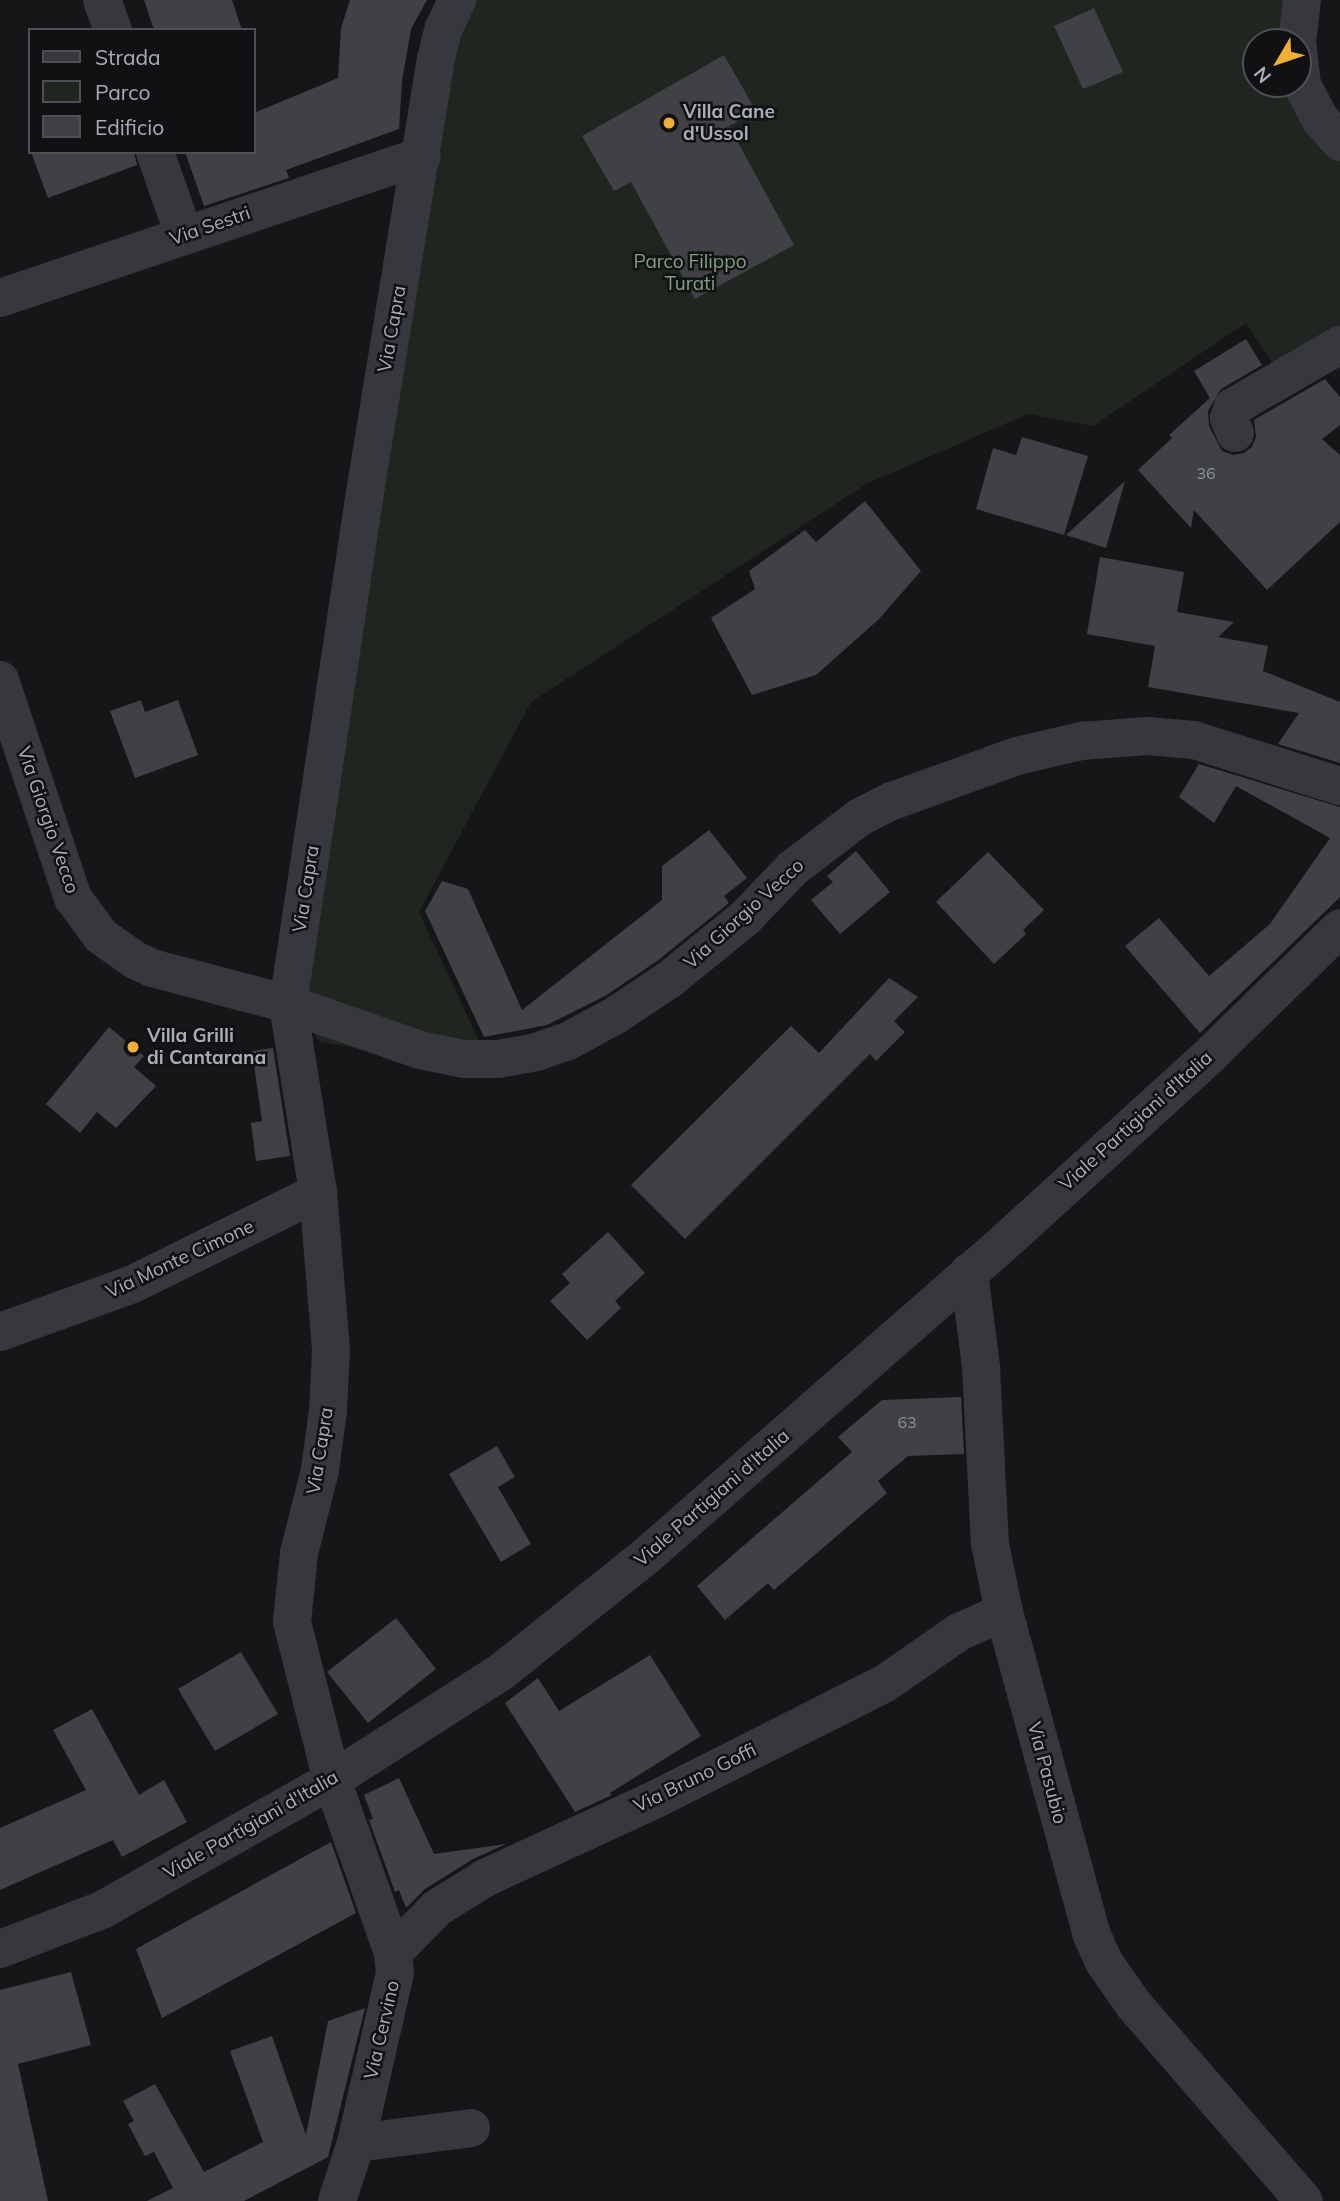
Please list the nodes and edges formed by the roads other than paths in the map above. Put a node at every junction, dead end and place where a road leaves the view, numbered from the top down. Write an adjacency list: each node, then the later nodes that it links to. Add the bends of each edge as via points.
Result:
1 (102, 0): 4 (street)
2 (457, 0): 9 (street, Via Capra, via 436,59)
3 (1302, 0): 5 (street)
4 (112, 28)
5 (1299, 28)
6 (1309, 98): 7 (street)
7 (1340, 142)
8 (156, 154): 10 (street)
9 (422, 156): 10 (street, Via Sestri); 17 (street, Via Capra, via 366,486)
10 (184, 235): 11 (street, Via Sestri)
11 (0, 298)
12 (1340, 345): 13 (street, via 1233,407 1229,418)
13 (1235, 433)
14 (0, 680): 17 (street, Via Giorgio Vecco, via 73,898 86,919 118,949 144,964)
15 (1340, 786): 17 (street, Via Giorgio Vecco, via 1194,740 1148,736 1081,741 1017,756 860,817 793,868 746,918 670,979 616,1015 536,1052 464,1059 420,1051)
16 (1340, 928): 19 (street, Viale Partigiani d'Italia, via 1210,1054)
17 (289, 1004): 18 (street, Via Capra)
18 (317, 1192): 20 (street, Via Monte Cimone, via 133,1284); 22 (street, Via Capra, via 331,1350 328,1410 320,1470 299,1553 292,1622)
19 (969, 1272): 21 (street, Via Pasubio, via 981,1367 990,1544); 22 (street, Viale Partigiani d'Italia, via 645,1557 511,1664)
20 (0, 1332)
21 (1004, 1612): 24 (street, Via Bruno Goffi, via 959,1632 884,1684 656,1799 485,1878 437,1908); 28 (street, Via Pasubio, via 1091,1934 1104,1962 1134,2005)
22 (332, 1780): 23 (street, Viale Partigiani d'Italia, via 102,1910); 24 (street, Via Cervino)
23 (0, 1949)
24 (393, 1953): 26 (street, Via Cervino, via 395,1973)
25 (471, 2128): 26 (street)
26 (356, 2143): 27 (street, Via Cervino)
27 (337, 2201)
28 (1304, 2201)

